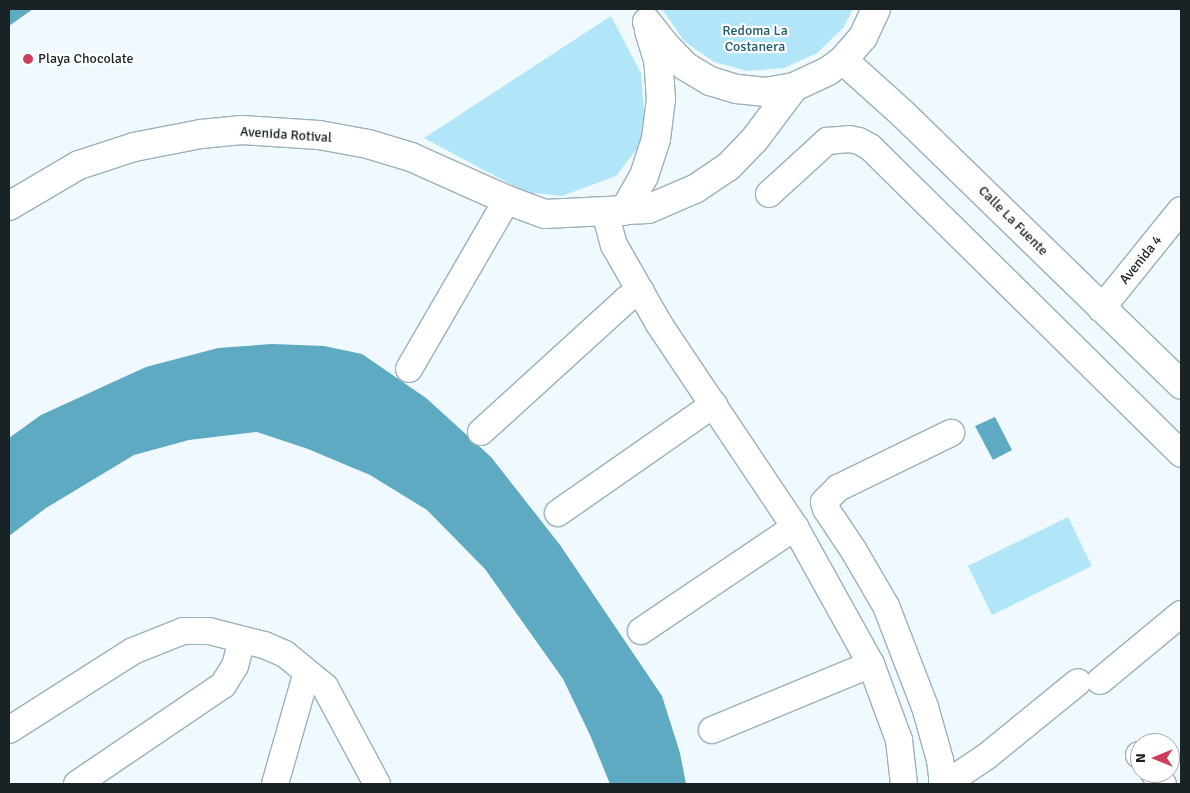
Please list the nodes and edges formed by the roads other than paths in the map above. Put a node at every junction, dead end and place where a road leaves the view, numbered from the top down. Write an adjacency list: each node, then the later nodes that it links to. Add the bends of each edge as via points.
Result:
1 (876, 9): 3 (main road, via 863,37)
2 (646, 15): 4 (main road, via 665,46 685,66 710,81 737,89 766,92); 9 (main road, via 658,60 660,109 656,139 644,176)
3 (843, 60): 4 (main road, via 812,80); 11 (main road, Calle La Fuente, via 904,114)
4 (794, 87): 9 (main road, Avenida Rotival, via 755,140 728,167 661,204 648,209)
5 (769, 194): 17 (street, via 827,141 849,139 870,147)
6 (506, 200): 7 (main road, Avenida Rotival, via 411,157 368,144 319,135 242,130 201,134 134,148 88,162); 9 (main road, Avenida Rotival, via 545,214); 12 (street)
7 (9, 206)
8 (1181, 210): 11 (street, Avenida 4)
9 (614, 211): 10 (street, via 614,245)
10 (641, 292): 14 (street); 15 (street, via 627,298)
11 (1101, 309): 13 (main road, Calle La Fuente)
12 (409, 369)
13 (1181, 384)
14 (714, 404): 18 (street); 19 (street)
15 (481, 432)
16 (951, 433): 27 (street, via 838,488 824,502 886,606 925,707 940,760)
17 (1181, 454)
18 (558, 513)
19 (795, 527): 21 (street); 23 (street)
20 (1181, 614): 27 (street, via 987,756 956,777)
21 (641, 631)
22 (242, 640): 24 (street, via 285,654); 25 (street, via 209,631 183,631 133,651); 28 (street, via 235,666 223,685)
23 (871, 664): 26 (street); 31 (street, via 899,740)
24 (307, 672): 29 (street); 30 (street, via 325,687)
25 (9, 730)
26 (712, 730)
27 (942, 782)
28 (77, 784)
29 (276, 784)
30 (377, 784)
31 (904, 784)

